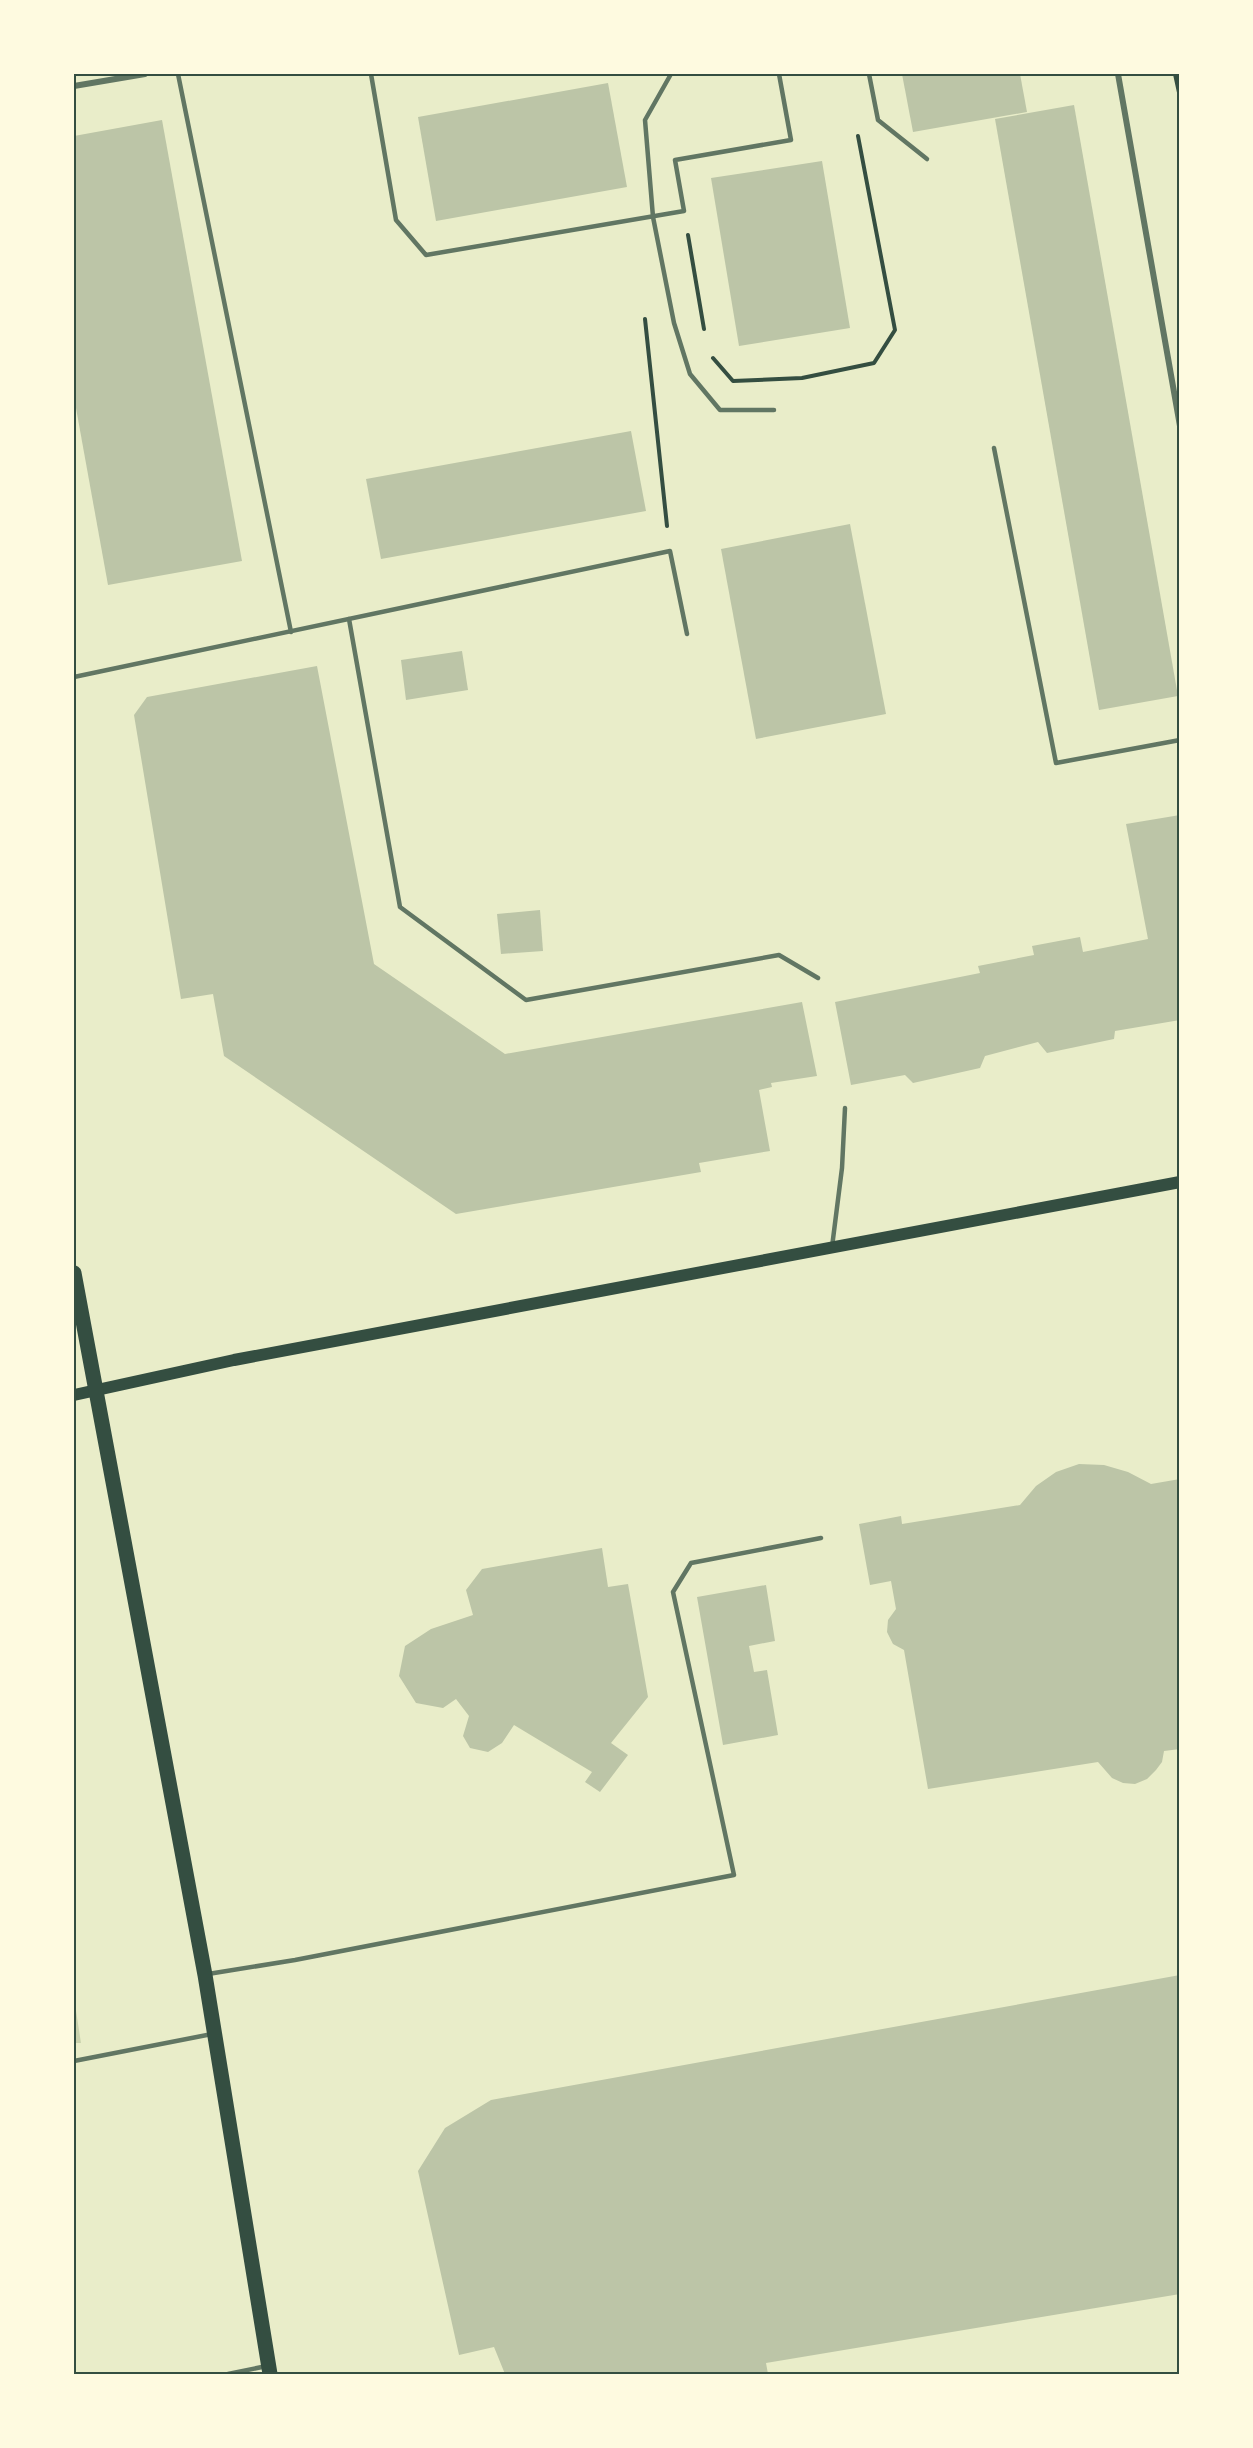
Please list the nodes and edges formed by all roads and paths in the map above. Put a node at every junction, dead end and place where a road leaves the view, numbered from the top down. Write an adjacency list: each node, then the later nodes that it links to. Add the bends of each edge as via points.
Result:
1 (145, 74): 9 (street)
2 (178, 74): 23 (lane)
3 (371, 74): 14 (lane, via 396,220 426,255)
4 (671, 74): 14 (lane, via 645,120)
5 (779, 74): 13 (lane, via 791,140 675,160)
6 (869, 74): 12 (lane, via 878,120)
7 (1118, 74): 19 (street)
8 (1175, 74): 10 (path)
9 (74, 86)
10 (1179, 97)
11 (856, 130): 17 (path, via 895,330 874,363 802,378 733,381)
12 (927, 159)
13 (684, 211): 14 (lane); 16 (path)
14 (653, 217): 18 (lane, via 674,323 690,374 720,410)
15 (645, 314): 21 (path)
16 (704, 329)
17 (708, 353)
18 (774, 410)
19 (1179, 426)
20 (994, 448): 26 (lane, via 1056,763)
21 (670, 551): 22 (lane); 24 (lane)
22 (349, 619): 23 (lane); 27 (lane, via 400,907 526,1000 779,955)
23 (291, 632): 25 (lane)
24 (687, 634)
25 (74, 677)
26 (1179, 740)
27 (818, 978)
28 (845, 1108): 30 (lane)
29 (1179, 1182): 30 (main road)
30 (832, 1247): 32 (main road, via 234,1360)
31 (74, 1273): 32 (main road)
32 (96, 1391): 33 (main road); 35 (main road)
33 (74, 1395)
34 (821, 1538): 35 (lane, via 691,1563 673,1592 734,1875)
35 (205, 1974): 36 (main road)
36 (214, 2034): 37 (lane); 38 (main road)
37 (74, 2061)
38 (270, 2370): 39 (lane)
39 (228, 2374)

